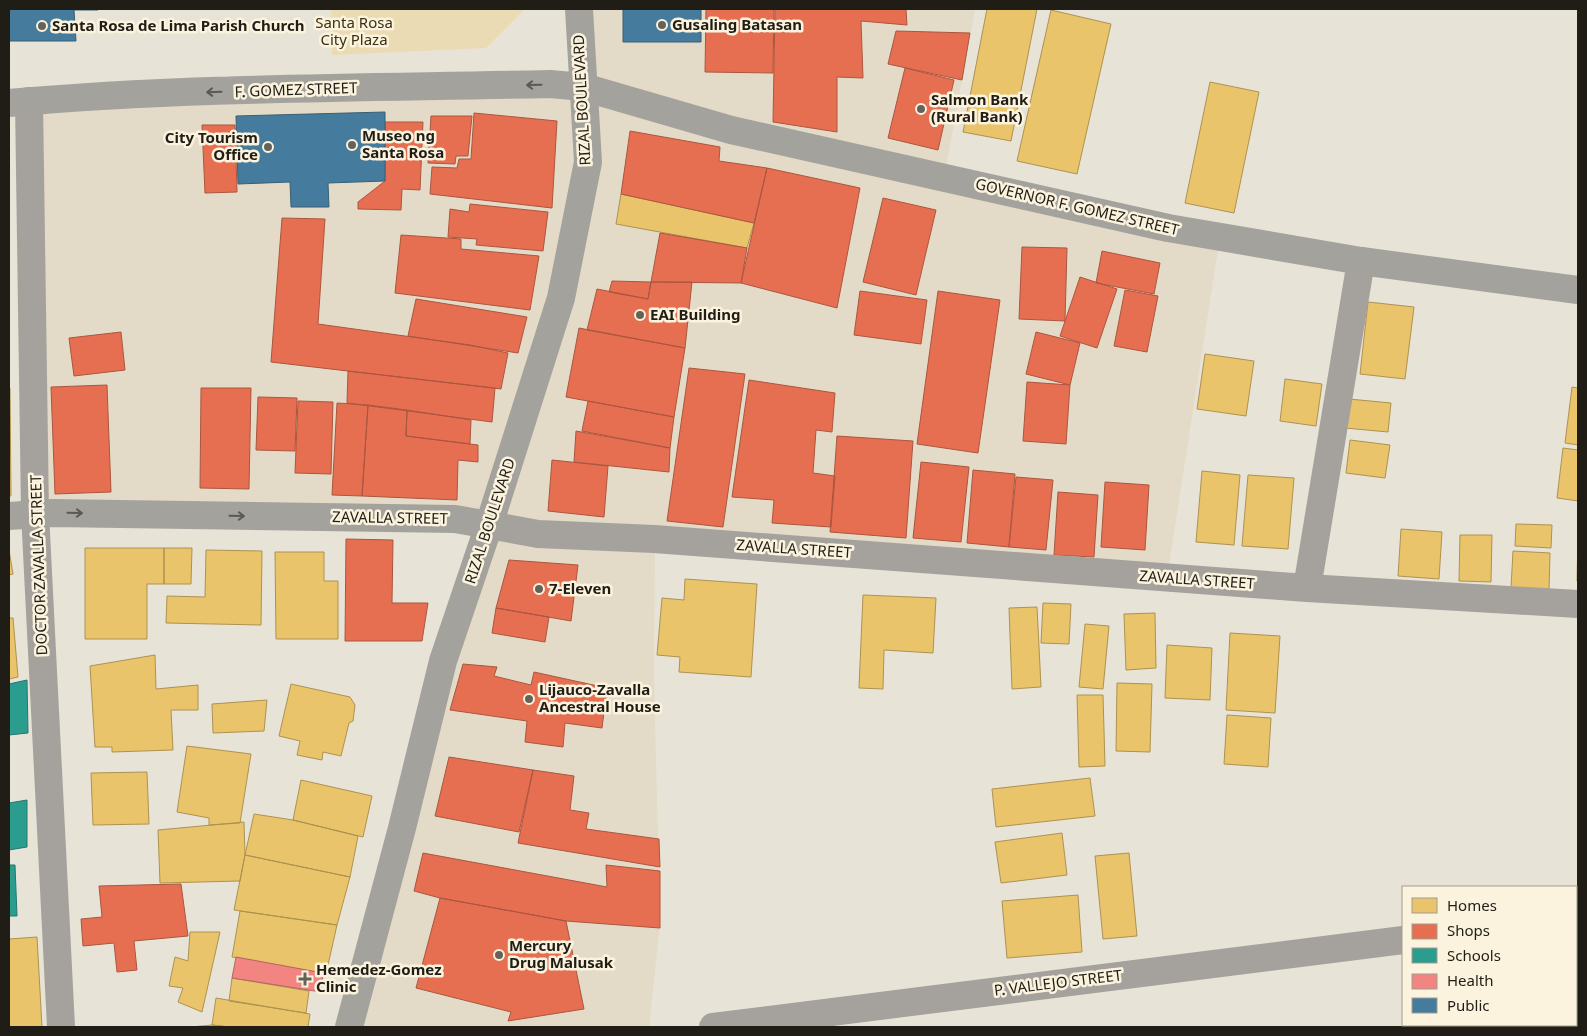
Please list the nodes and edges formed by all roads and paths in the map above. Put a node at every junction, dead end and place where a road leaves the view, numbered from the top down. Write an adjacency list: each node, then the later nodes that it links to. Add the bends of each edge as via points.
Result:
1 (579, 9): 2 (main road, RIZAL BOULEVARD)
2 (583, 87): 3 (main road, F. GOMEZ STREET, one-way to 3, via 550,84 312,89); 4 (main road, GOVERNOR F. GOMEZ STREET, via 731,130 1168,228); 8 (main road, RIZAL BOULEVARD, via 588,162 561,298)
3 (19, 102): 6 (street, DOCTOR ZAVALLA STREET)
4 (1361, 261): 5 (main road, GOVERNOR F. GOMEZ STREET); 9 (street)
5 (1578, 290)
6 (35, 513): 7 (main road, ZAVALLA STREET); 8 (main road, ZAVALLA STREET, one-way to 8, via 455,520); 12 (street, DOCTOR ZAVALLA STREET)
7 (9, 516)
8 (489, 525): 9 (street, ZAVALLA STREET, via 538,534 693,541); 13 (main road, RIZAL BOULEVARD, via 443,661)
9 (1307, 588): 10 (street, ZAVALLA STREET)
10 (1578, 604)
11 (1402, 940): 14 (street, P. VALLEJO STREET)
12 (60, 1027)
13 (349, 1027)
14 (713, 1027)

